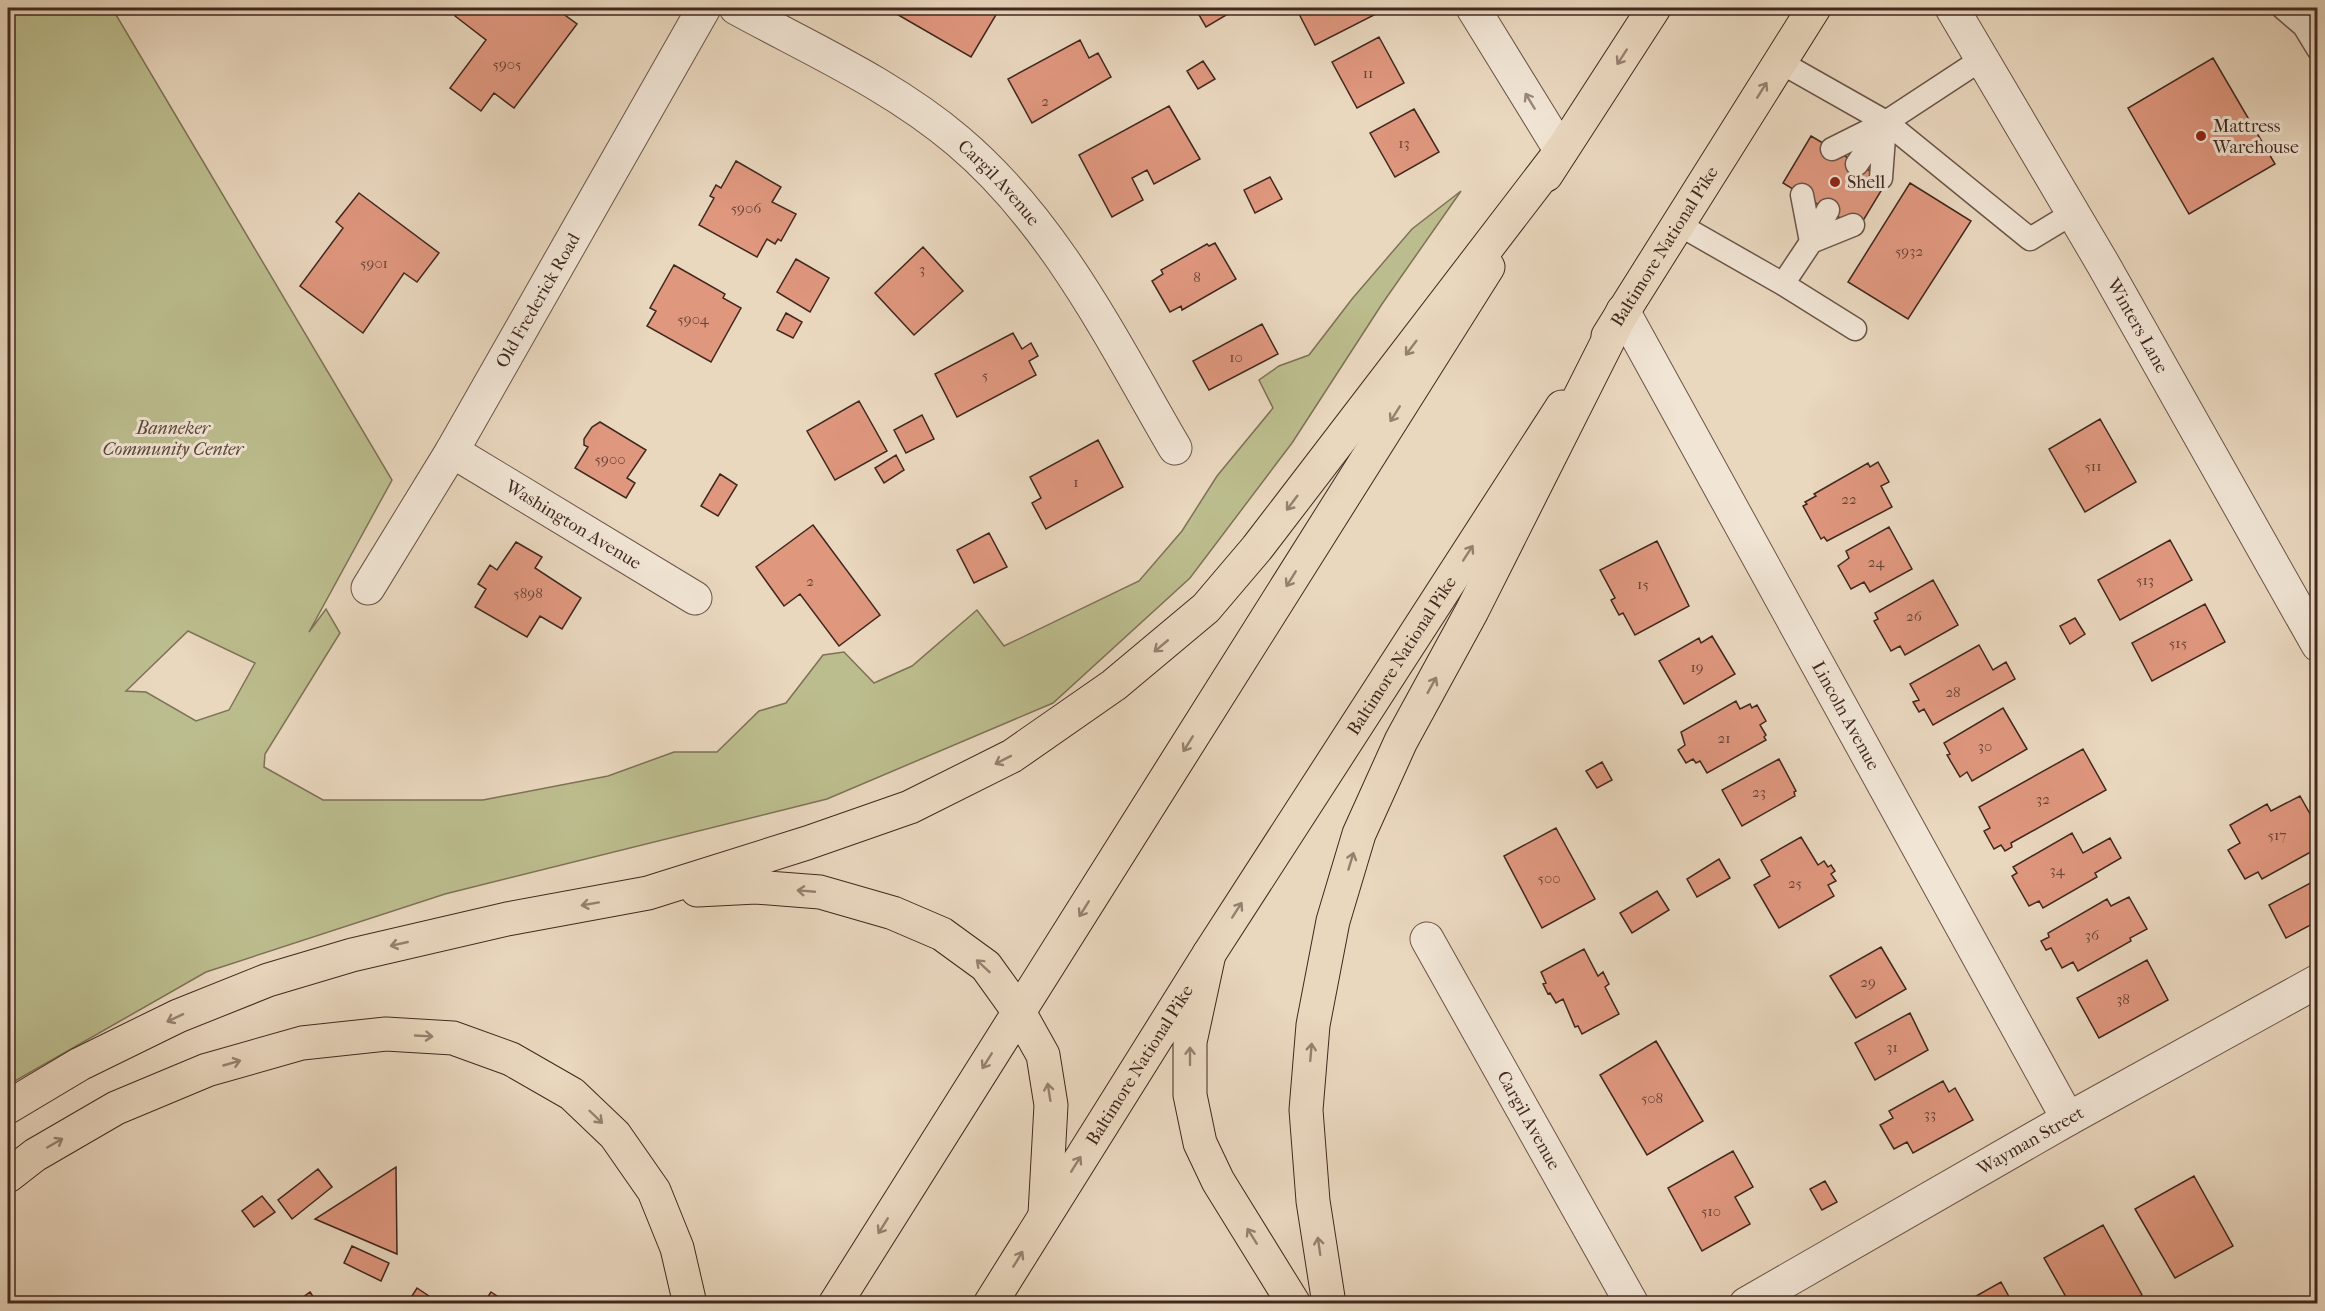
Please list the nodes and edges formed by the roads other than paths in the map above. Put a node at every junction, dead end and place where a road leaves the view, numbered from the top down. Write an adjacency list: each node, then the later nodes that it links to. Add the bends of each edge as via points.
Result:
1 (704, 8): 26 (street, Old Frederick Road)
2 (736, 8): 25 (street, Cargil Avenue, via 905,101 958,141 1008,190 1052,243 1088,298)
3 (1473, 8): 13 (street, one-way to 3)
4 (1654, 8): 13 (main road, one-way to 13)
5 (1814, 8): 10 (main road, Baltimore National Pike)
6 (1952, 8): 9 (street, Winters Lane)
7 (2283, 8): 8 (lane, via 2304,26)
8 (2318, 49)
9 (1982, 59): 11 (lane); 18 (street, Winters Lane)
10 (1780, 62): 11 (lane); 19 (main road, Baltimore National Pike, one-way to 10)
11 (1886, 122): 12 (lane); 14 (lane); 15 (lane); 18 (lane, via 2030,239)
12 (1832, 149)
13 (1561, 151): 30 (main road, one-way to 30, via 1257,548 1206,608 1114,685 1011,756 910,807); 34 (main road, one-way to 34)
14 (1857, 164)
15 (1881, 178)
16 (1802, 195): 21 (lane)
17 (1827, 210): 21 (lane)
18 (2073, 213): 29 (street, Winters Lane)
19 (1678, 224): 22 (lane); 23 (main road, Baltimore National Pike)
20 (1853, 225): 21 (lane)
21 (1811, 242): 22 (lane)
22 (1784, 284): 24 (lane)
23 (1623, 311): 32 (main road, Baltimore National Pike, one-way to 23); 36 (street, Lincoln Avenue); 43 (main road, one-way to 23, via 1313,1201 1306,1110 1313,1024 1333,921 1359,834 1401,741 1472,611)
24 (1855, 329)
25 (1175, 447)
26 (452, 451): 27 (street, Old Frederick Road); 28 (street, Washington Avenue)
27 (368, 588)
28 (695, 598)
29 (2318, 645)
30 (648, 893): 34 (main road, one-way to 30, via 986,966 942,934 893,913 820,892 756,887); 35 (main road, one-way to 35, via 352,954 268,980 80,1064)
31 (1427, 939): 44 (street, Cargil Avenue)
32 (1209, 954): 38 (main road, Baltimore National Pike, one-way to 32); 42 (main road, one-way to 32, via 1218,1180 1200,1143 1190,1095 1190,1042)
33 (2318, 981): 36 (street, Wayman Street)
34 (1019, 1012): 38 (main road, one-way to 34, via 1051,1105 1043,1055); 40 (main road, one-way to 40)
35 (8, 1107)
36 (2068, 1119): 45 (street, Wayman Street)
37 (8, 1176): 39 (main road, one-way to 39, via 35,1155 116,1108 207,1070 302,1043 386,1034 453,1038 511,1059 572,1094 615,1135 654,1191 677,1248)
38 (1045, 1214): 41 (main road, Baltimore National Pike, one-way to 38)
39 (690, 1304)
40 (835, 1304)
41 (990, 1304)
42 (1294, 1304)
43 (1329, 1304)
44 (1632, 1304)
45 (1746, 1304)

